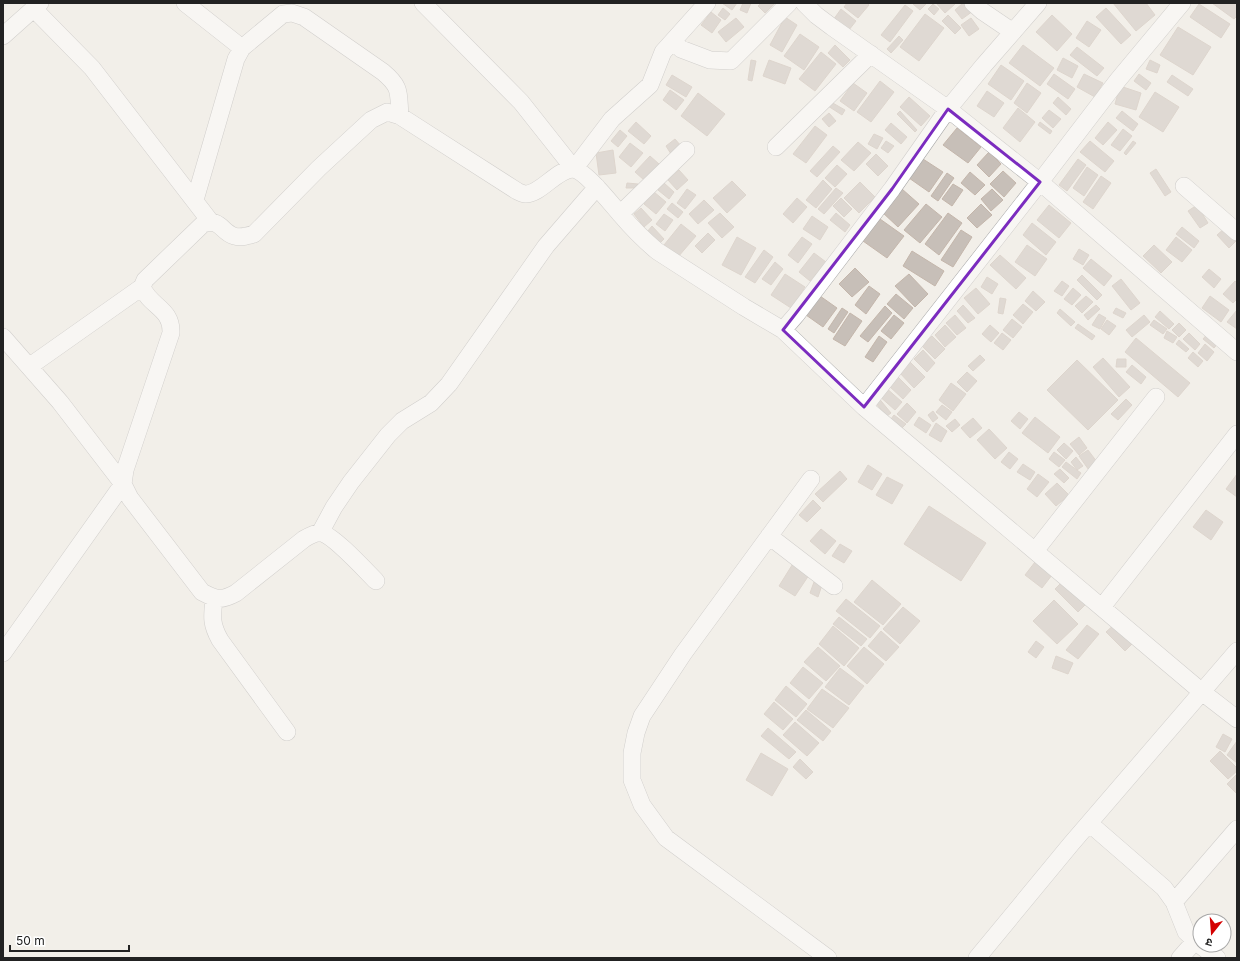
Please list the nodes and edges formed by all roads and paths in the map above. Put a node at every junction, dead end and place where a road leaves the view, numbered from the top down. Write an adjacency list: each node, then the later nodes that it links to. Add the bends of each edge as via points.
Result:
1 (185, 3): 13 (street)
2 (423, 3): 19 (street, via 521,102)
3 (708, 3): 12 (street)
4 (789, 3): 12 (street, via 731,61 710,60 681,49)
5 (804, 3): 14 (street, via 816,15)
6 (973, 3): 10 (street, via 982,12)
7 (1038, 3): 10 (street)
8 (1182, 3): 20 (street, via 1118,80)
9 (37, 6): 11 (street); 23 (street, via 92,68)
10 (1013, 32): 15 (street)
11 (3, 36)
12 (673, 41): 19 (street, via 663,52 650,85 612,119)
13 (242, 48): 16 (street, via 283,14 292,13 304,17 394,81 398,90); 23 (street, via 236,59)
14 (871, 54): 15 (street); 17 (street)
15 (948, 109): 20 (street); 28 (street, via 892,189)
16 (400, 116): 19 (street, via 516,191 526,194 535,191 564,171); 25 (street, via 387,112 371,120 254,234 233,236 219,224)
17 (776, 148)
18 (686, 150): 24 (street)
19 (574, 169): 22 (street)
20 (1040, 182): 30 (street); 33 (street)
21 (1184, 186): 26 (street)
22 (597, 187): 24 (street); 37 (street, via 546,246 449,384 431,403 402,421 388,435 351,482)
23 (194, 200): 25 (street)
24 (620, 214): 28 (street, via 658,252)
25 (210, 221): 27 (street, via 203,224 150,275)
26 (1237, 232)
27 (142, 287): 31 (street); 36 (street, via 146,295 169,317 172,325)
28 (783, 330): 33 (street)
29 (3, 336): 31 (street)
30 (1237, 352)
31 (30, 366): 36 (street)
32 (1156, 397): 39 (street)
33 (864, 407): 39 (street)
34 (1237, 434): 43 (street)
35 (811, 479): 38 (street)
36 (123, 484): 42 (street, via 130,498 202,592); 45 (street)
37 (320, 533): 40 (street, via 330,538); 42 (street, via 304,539 236,593 225,599)
38 (769, 536): 41 (street); 54 (street, via 683,654 642,716 632,753 632,780 642,805 666,838)
39 (1035, 551): 43 (street)
40 (376, 581)
41 (834, 586)
42 (214, 599): 48 (street, via 213,626 220,640)
43 (1102, 607): 46 (street)
44 (1237, 651): 46 (street)
45 (3, 653)
46 (1202, 692): 47 (street); 49 (street)
47 (1237, 719)
48 (287, 732)
49 (1089, 823): 51 (street, via 1164,888); 55 (street)
50 (1237, 829): 51 (street)
51 (1174, 902): 52 (street, via 1186,932)
52 (1192, 938)
53 (1192, 949): 56 (street)
54 (828, 958)
55 (977, 958)
56 (1180, 958)

